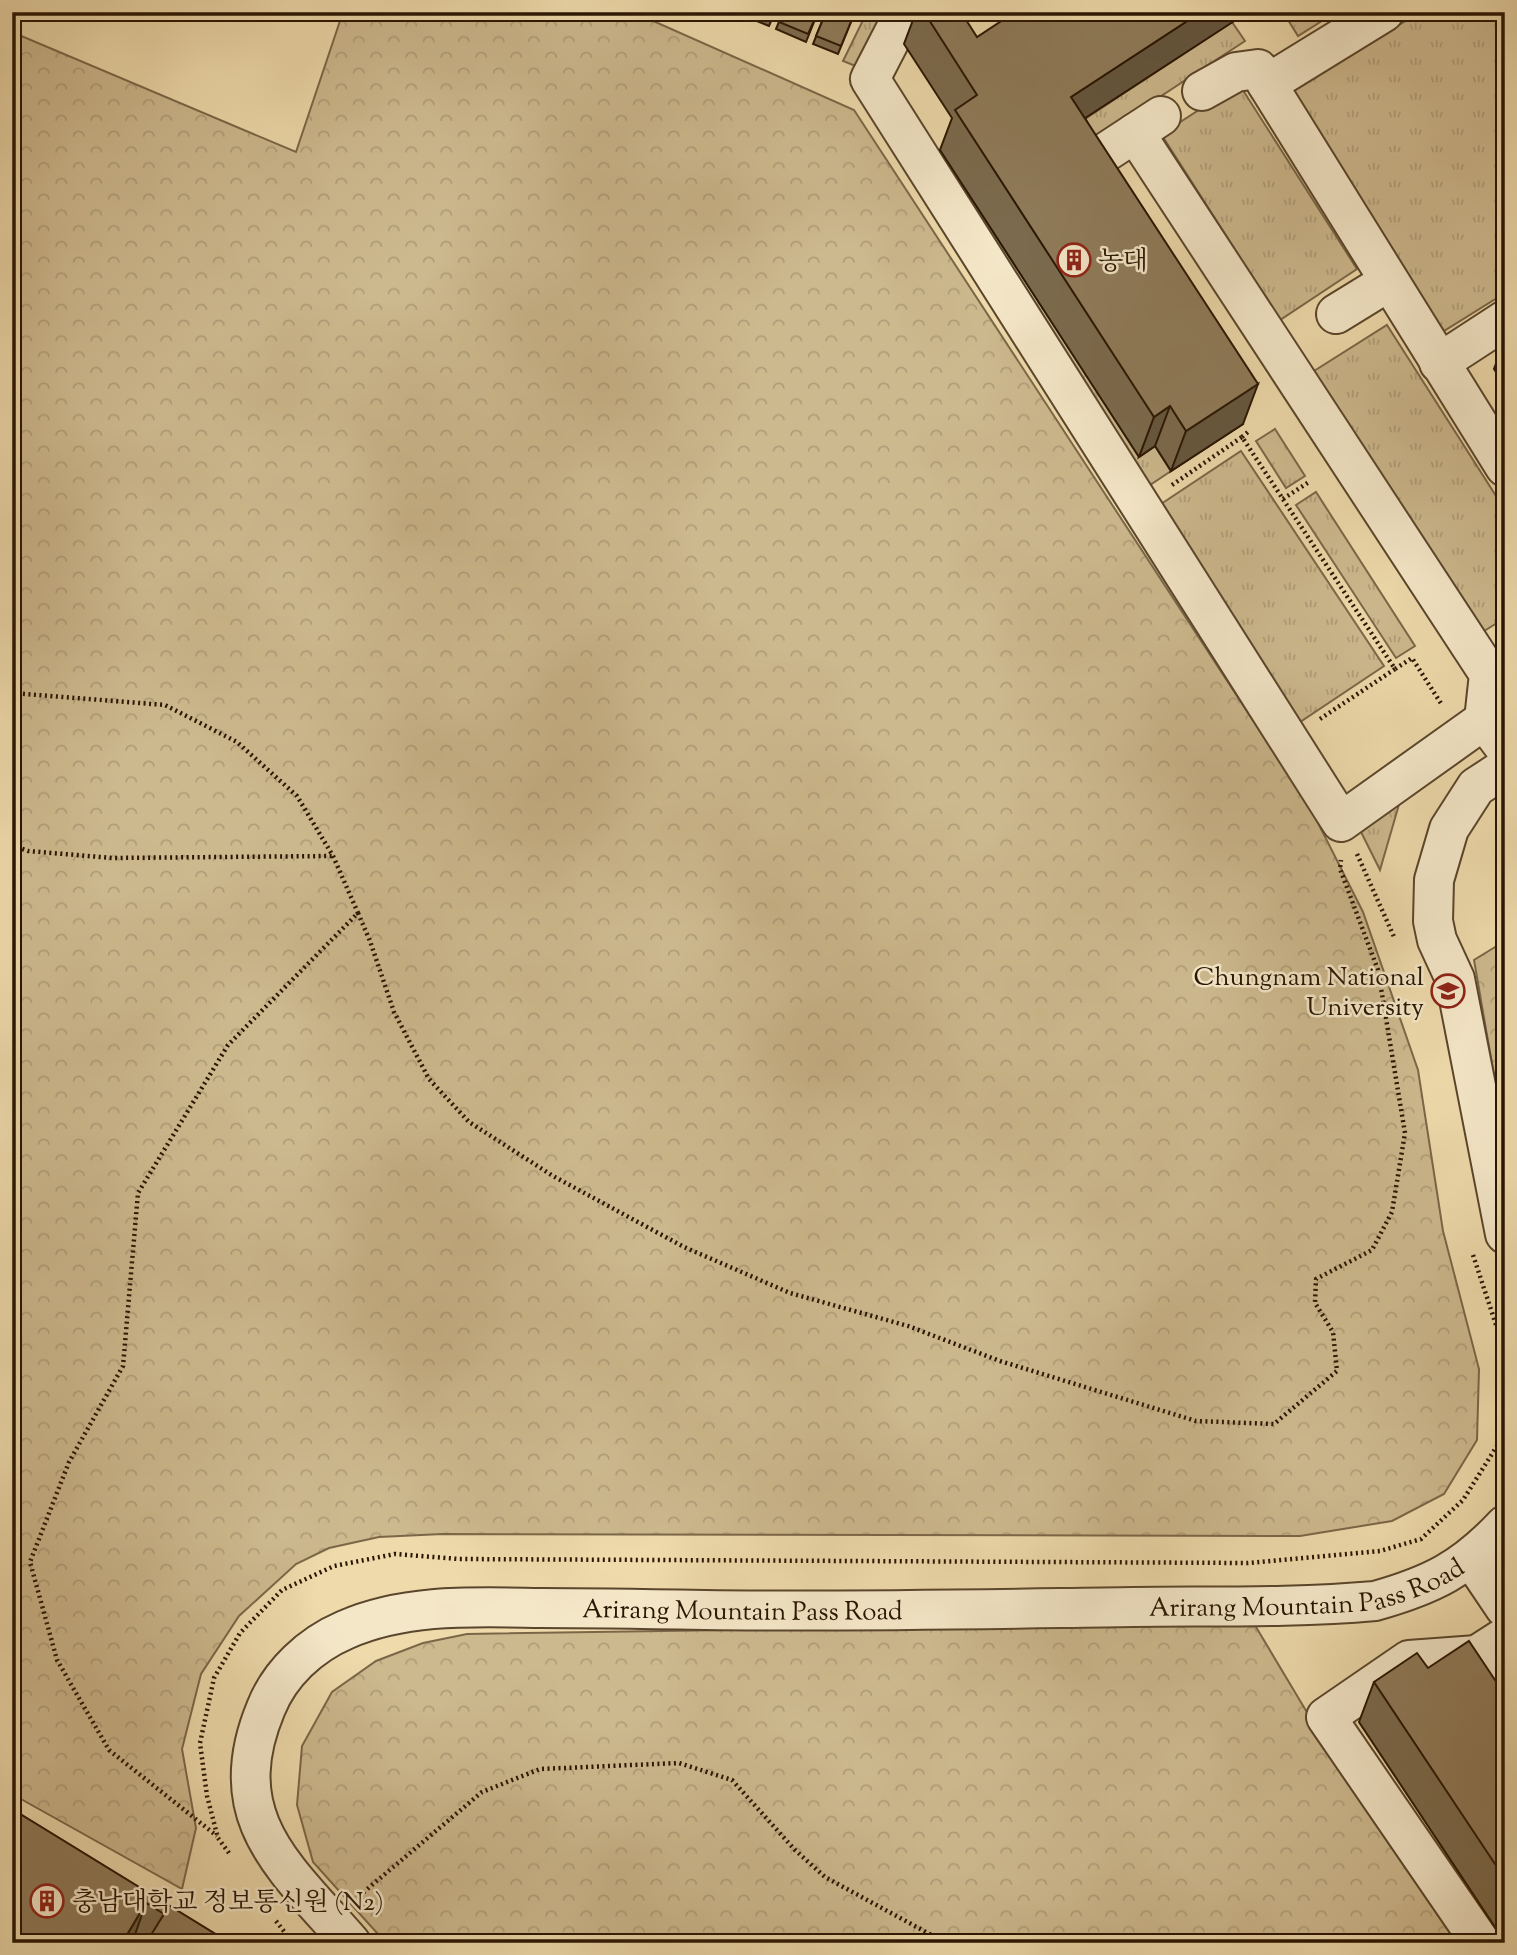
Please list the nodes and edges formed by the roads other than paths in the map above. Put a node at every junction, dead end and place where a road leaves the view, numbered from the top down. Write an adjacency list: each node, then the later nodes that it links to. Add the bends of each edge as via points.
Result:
1 (907, 12): 11 (street, via 870,79 1341,822)
2 (1384, 12): 3 (street)
3 (1267, 84): 4 (street, via 1258,69 1236,72); 6 (street)
4 (1202, 91)
5 (1103, 154): 11 (street, via 1148,125 1489,674)
6 (1388, 282): 7 (street); 9 (street)
7 (1336, 314)
8 (1505, 320): 9 (street)
9 (1439, 363): 10 (street)
10 (1505, 467)
11 (1494, 734)
12 (1505, 768): 13 (street, via 1476,787 1449,828 1434,880 1433,921 1455,979)
13 (1488, 1242)
14 (1505, 1525): 15 (street, Arirang Mountain Pass Road)
15 (1472, 1559): 16 (street); 19 (street, Arirang Mountain Pass Road, via 1400,1594 1349,1603 860,1612 467,1607 398,1614 346,1629 301,1657 270,1699 256,1735 250,1774 251,1798 269,1844 285,1869)
16 (1505, 1608)
17 (1491, 1646): 18 (street); 20 (street, via 1409,1660 1326,1717)
18 (1505, 1698)
19 (351, 1943)
20 (1481, 1943)

